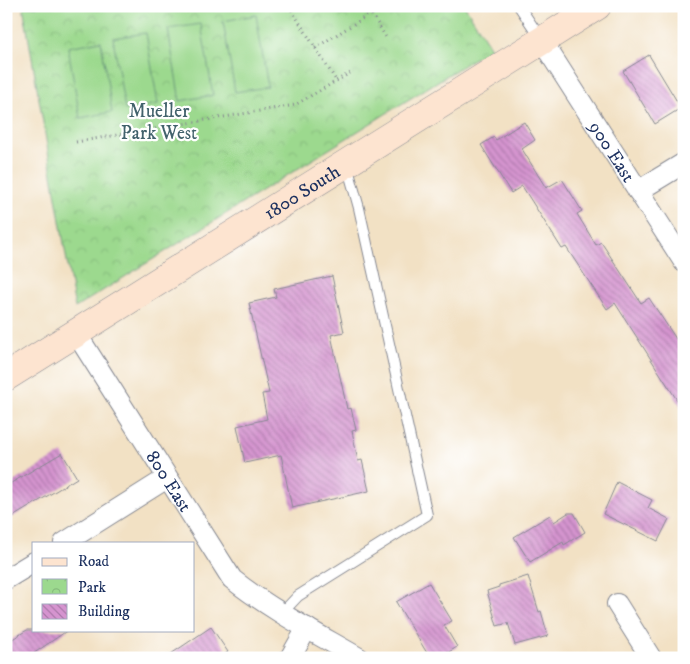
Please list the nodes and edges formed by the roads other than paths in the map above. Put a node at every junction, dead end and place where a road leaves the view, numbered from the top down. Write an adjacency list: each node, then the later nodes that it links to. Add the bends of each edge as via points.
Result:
1 (519, 6): 3 (lane)
2 (598, 6): 3 (main road, 1800 South)
3 (542, 41): 5 (main road, 1800 South); 6 (street, 900 East)
4 (684, 163): 6 (street)
5 (347, 164): 8 (main road, 1800 South); 15 (lane, via 427,515 298,596)
6 (638, 191): 7 (street, 900 East)
7 (684, 262)
8 (76, 333): 9 (main road, 1800 South); 10 (street, 800 East)
9 (6, 377)
10 (167, 478): 11 (street); 15 (street, 800 East, via 232,579)
11 (66, 542)
12 (32, 563): 13 (street)
13 (6, 579)
14 (616, 604): 19 (street)
15 (282, 613): 16 (street, 800 East)
16 (307, 628): 17 (street); 18 (street, 800 East)
17 (290, 658)
18 (359, 658)
19 (651, 658)

